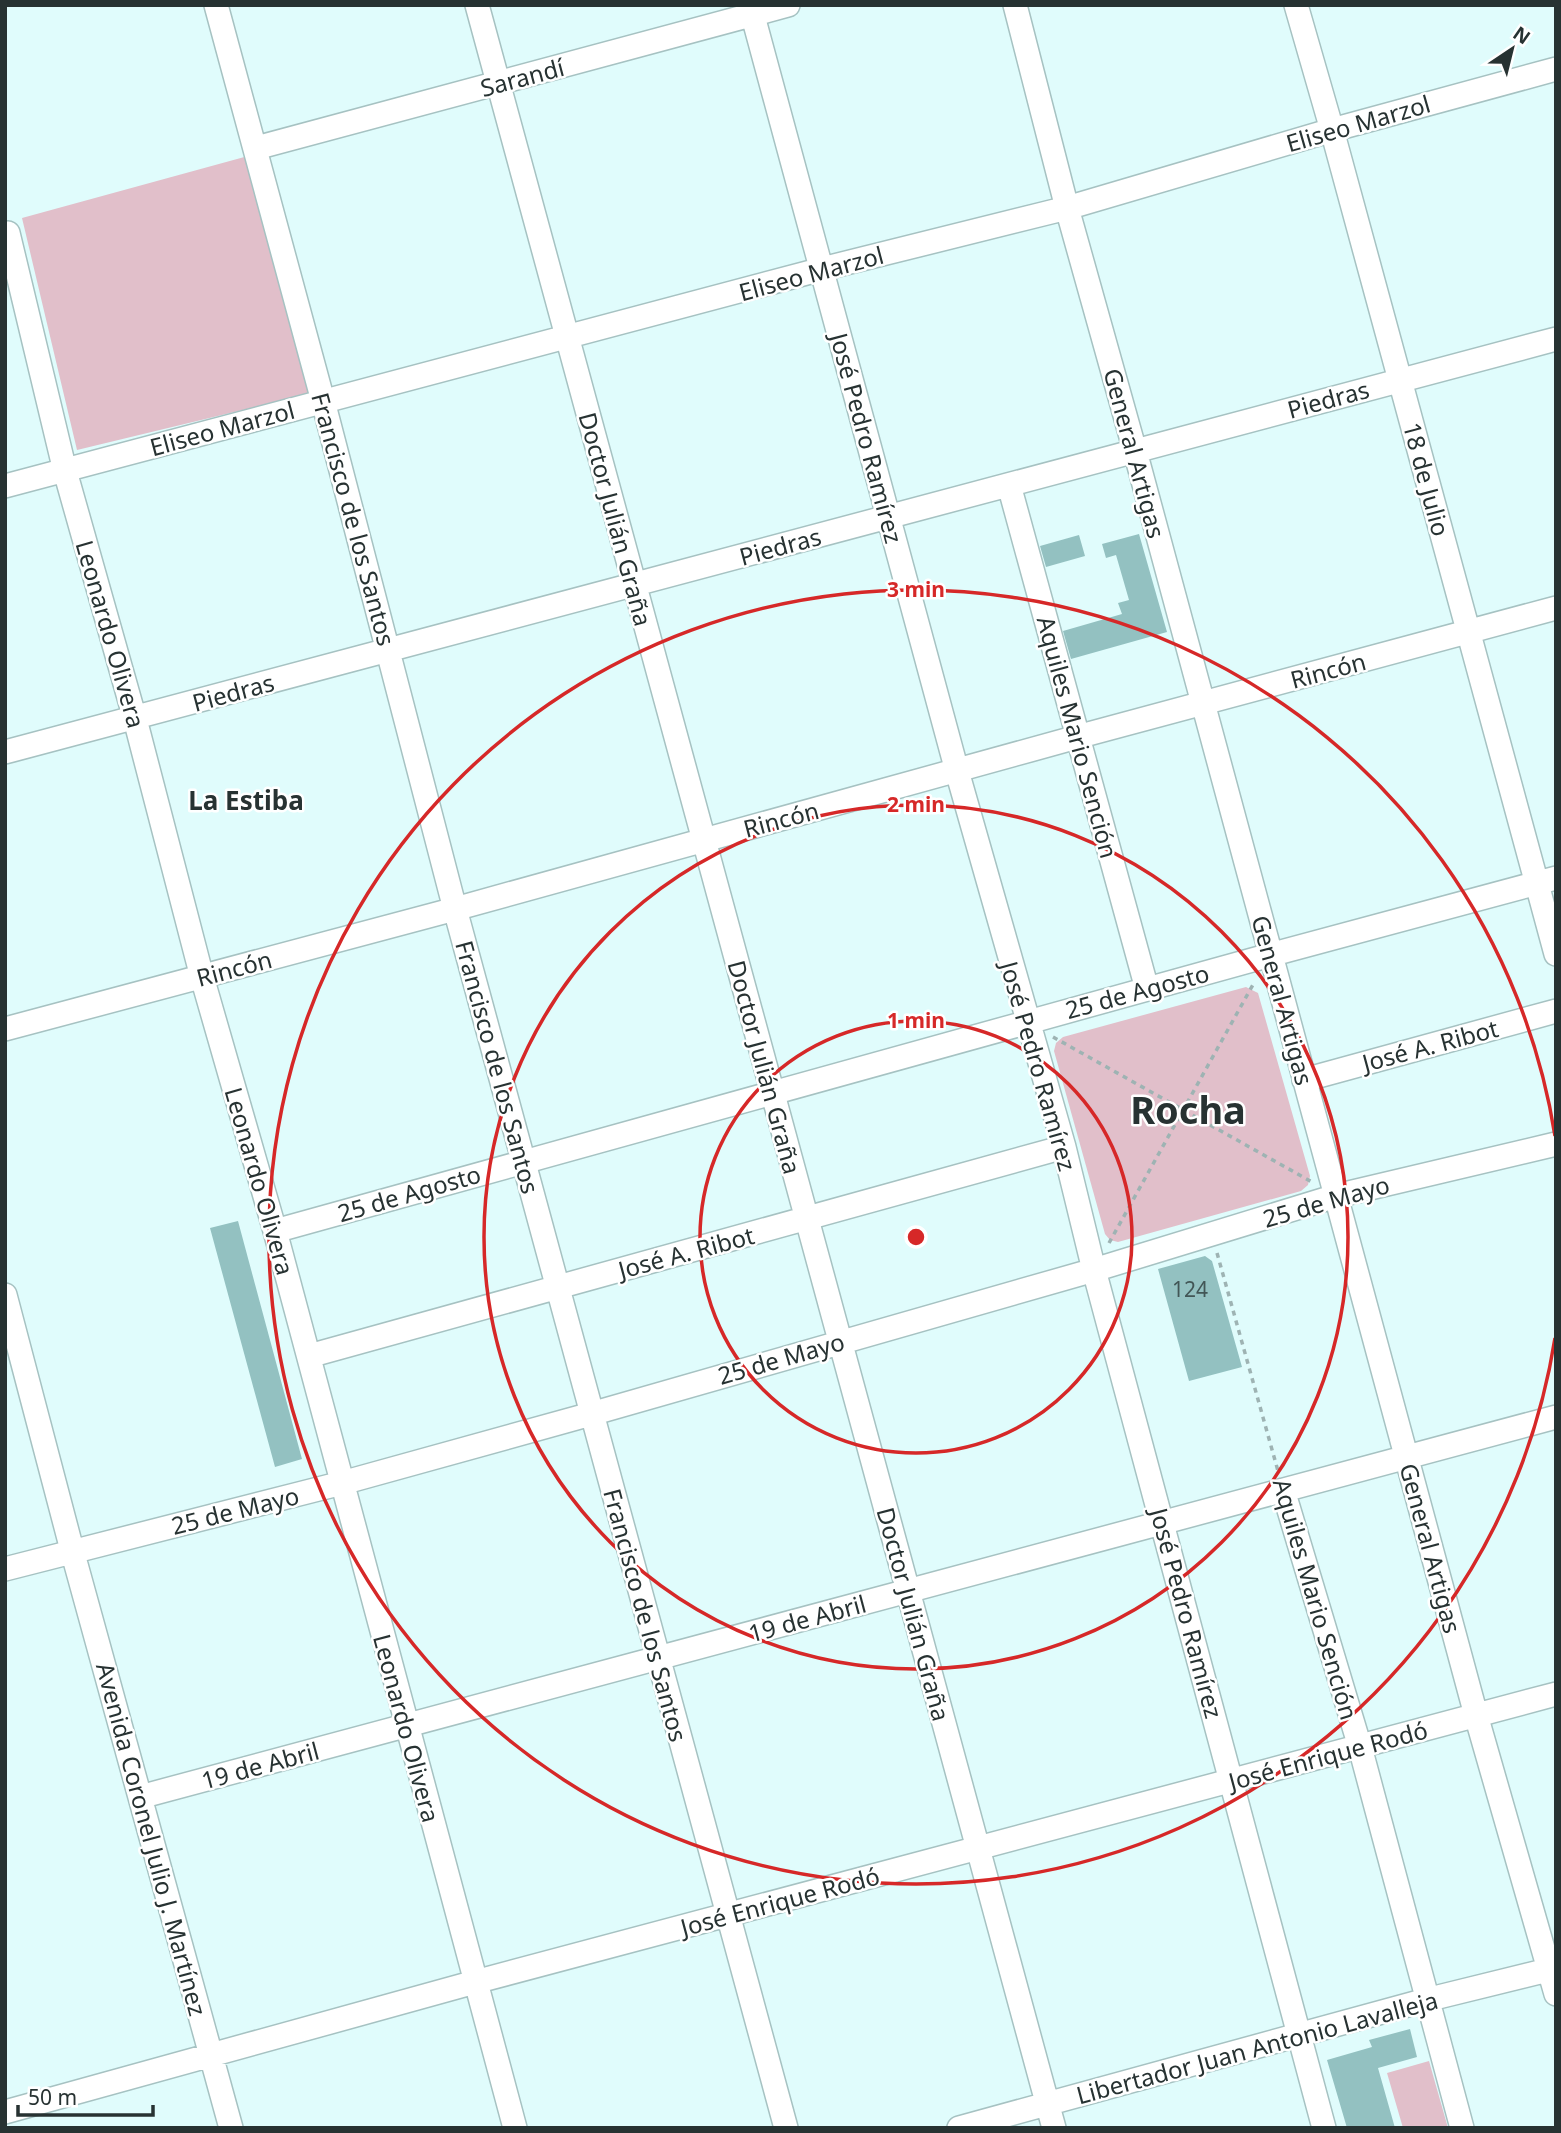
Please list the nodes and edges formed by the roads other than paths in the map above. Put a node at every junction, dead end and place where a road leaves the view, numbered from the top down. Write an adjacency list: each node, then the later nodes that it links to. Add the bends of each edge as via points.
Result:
1 (216, 5): 10 (street, Francisco de los Santos)
2 (477, 5): 8 (street, Doctor Julián Graña)
3 (788, 5): 6 (street, Sarandí)
4 (1015, 5): 11 (street, General Artigas)
5 (1296, 5): 9 (street, 18 de Julio)
6 (751, 10): 8 (street, Sarandí); 13 (street, José Pedro Ramírez)
7 (1556, 69): 9 (street, Eliseo Marzol)
8 (497, 84): 10 (street, Sarandí); 14 (street, Doctor Julián Graña)
9 (1332, 130): 11 (street, Eliseo Marzol); 16 (street, 18 de Julio)
10 (256, 148): 17 (street, Francisco de los Santos)
11 (1067, 208): 13 (street, Eliseo Marzol); 18 (street, General Artigas)
12 (8, 233): 19 (street, Leonardo Olivera)
13 (821, 269): 14 (street, Eliseo Marzol); 22 (street, José Pedro Ramírez)
14 (567, 337): 17 (street, Eliseo Marzol); 23 (street, Doctor Julián Graña)
15 (1556, 339): 16 (street, Piedras)
16 (1400, 380): 18 (street, Piedras); 25 (street, 18 de Julio)
17 (323, 401): 19 (street, Eliseo Marzol); 26 (street, Francisco de los Santos)
18 (1135, 451): 20 (street, Piedras); 27 (street, General Artigas)
19 (65, 471): 21 (street, Eliseo Marzol); 28 (street, Leonardo Olivera)
20 (1009, 485): 22 (street, Piedras); 29 (street, Aquiles Mario Sención)
21 (5, 486)
22 (888, 517): 23 (street, Piedras); 31 (street, José Pedro Ramírez)
23 (634, 585): 26 (street, Piedras); 32 (street, Doctor Julián Graña)
24 (1556, 608): 25 (street, Rincón)
25 (1469, 632): 27 (street, Rincón); 33 (street, 18 de Julio)
26 (387, 650): 28 (street, Piedras); 34 (street, Francisco de los Santos)
27 (1203, 704): 29 (street, Rincón); 36 (street, General Artigas)
28 (135, 719): 30 (street, Piedras); 37 (street, Leonardo Olivera)
29 (1077, 737): 31 (street, Rincón); 38 (street, Aquiles Mario Sención)
30 (5, 752)
31 (957, 771): 32 (street, Rincón); 40 (street, José Pedro Ramírez)
32 (704, 840): 34 (street, Rincón); 43 (street, Doctor Julián Graña)
33 (1546, 881): 35 (street, 18 de Julio); 36 (street, 25 de Agosto)
34 (455, 909): 37 (street, Rincón); 46 (street, Francisco de los Santos)
35 (1556, 954)
36 (1270, 955): 38 (street, 25 de Agosto); 42 (street, General Artigas)
37 (202, 977): 41 (street, Rincón); 49 (street, Leonardo Olivera)
38 (1147, 989): 40 (street, 25 de Agosto)
39 (1556, 1011): 42 (street, José A. Ribot)
40 (1027, 1022): 43 (street, 25 de Agosto); 45 (street, José Pedro Ramírez)
41 (5, 1029)
42 (1304, 1080): 47 (street, General Artigas)
43 (772, 1092): 46 (street, 25 de Agosto); 48 (street, Doctor Julián Graña)
44 (1556, 1143): 47 (street, 25 de Mayo)
45 (1064, 1147): 48 (street, José A. Ribot); 50 (street, José Pedro Ramírez)
46 (523, 1161): 49 (street, 25 de Agosto); 51 (street, Francisco de los Santos)
47 (1336, 1196): 50 (street, 25 de Mayo); 57 (street, General Artigas)
48 (806, 1218): 51 (street, José A. Ribot); 53 (street, Doctor Julián Graña)
49 (275, 1231): 54 (street, Leonardo Olivera)
50 (1094, 1270): 53 (street, 25 de Mayo); 60 (street, José Pedro Ramírez)
51 (558, 1287): 54 (street, José A. Ribot); 55 (street, Francisco de los Santos)
52 (5, 1295): 61 (street, Avenida Coronel Julio J. Martínez)
53 (840, 1341): 55 (street, 25 de Mayo); 63 (street, Doctor Julián Graña)
54 (309, 1356): 58 (street, Leonardo Olivera)
55 (591, 1414): 58 (street, 25 de Mayo); 64 (street, Francisco de los Santos)
56 (1556, 1417): 57 (street, 19 de Abril)
57 (1406, 1457): 59 (street, 19 de Abril); 66 (street, General Artigas)
58 (342, 1483): 61 (street, 25 de Mayo); 67 (street, Leonardo Olivera)
59 (1283, 1490): 60 (street, 19 de Abril); 68 (street, Aquiles Mario Sención)
60 (1162, 1522): 63 (street, 19 de Abril); 69 (street, José Pedro Ramírez)
61 (72, 1550): 62 (street, 25 de Mayo); 70 (street, Avenida Coronel Julio J. Martínez)
62 (5, 1569)
63 (907, 1590): 64 (street, 19 de Abril); 71 (street, Doctor Julián Graña)
64 (659, 1659): 67 (street, 19 de Abril); 72 (street, Francisco de los Santos)
65 (1556, 1694): 66 (street, José Enrique Rodó)
66 (1476, 1715): 68 (street, José Enrique Rodó); 73 (street, General Artigas)
67 (407, 1726): 70 (street, 19 de Abril); 74 (street, Leonardo Olivera)
68 (1360, 1746): 69 (street, José Enrique Rodó); 76 (street, Aquiles Mario Sención)
69 (1232, 1780): 71 (street, José Enrique Rodó); 77 (street, José Pedro Ramírez)
70 (140, 1797): 78 (street, Avenida Coronel Julio J. Martínez)
71 (977, 1849): 72 (street, José Enrique Rodó); 79 (street, Doctor Julián Graña)
72 (728, 1915): 74 (street, José Enrique Rodó); 83 (street, Francisco de los Santos)
73 (1553, 1969): 75 (street, General Artigas); 76 (street, Libertador Juan Antonio Lavalleja)
74 (475, 1982): 78 (street, José Enrique Rodó); 82 (street, Leonardo Olivera)
75 (1556, 1994)
76 (1426, 2000): 77 (street, Libertador Juan Antonio Lavalleja); 87 (street, Aquiles Mario Sención)
77 (1298, 2035): 79 (street, Libertador Juan Antonio Lavalleja); 86 (street, José Pedro Ramírez)
78 (211, 2055): 80 (street, José Enrique Rodó); 81 (street, Avenida Coronel Julio J. Martínez)
79 (1047, 2104): 84 (street, Libertador Juan Antonio Lavalleja); 85 (street, Doctor Julián Graña)
80 (5, 2112)
81 (231, 2128)
82 (514, 2128)
83 (786, 2128)
84 (959, 2128)
85 (1054, 2128)
86 (1324, 2128)
87 (1462, 2128)

